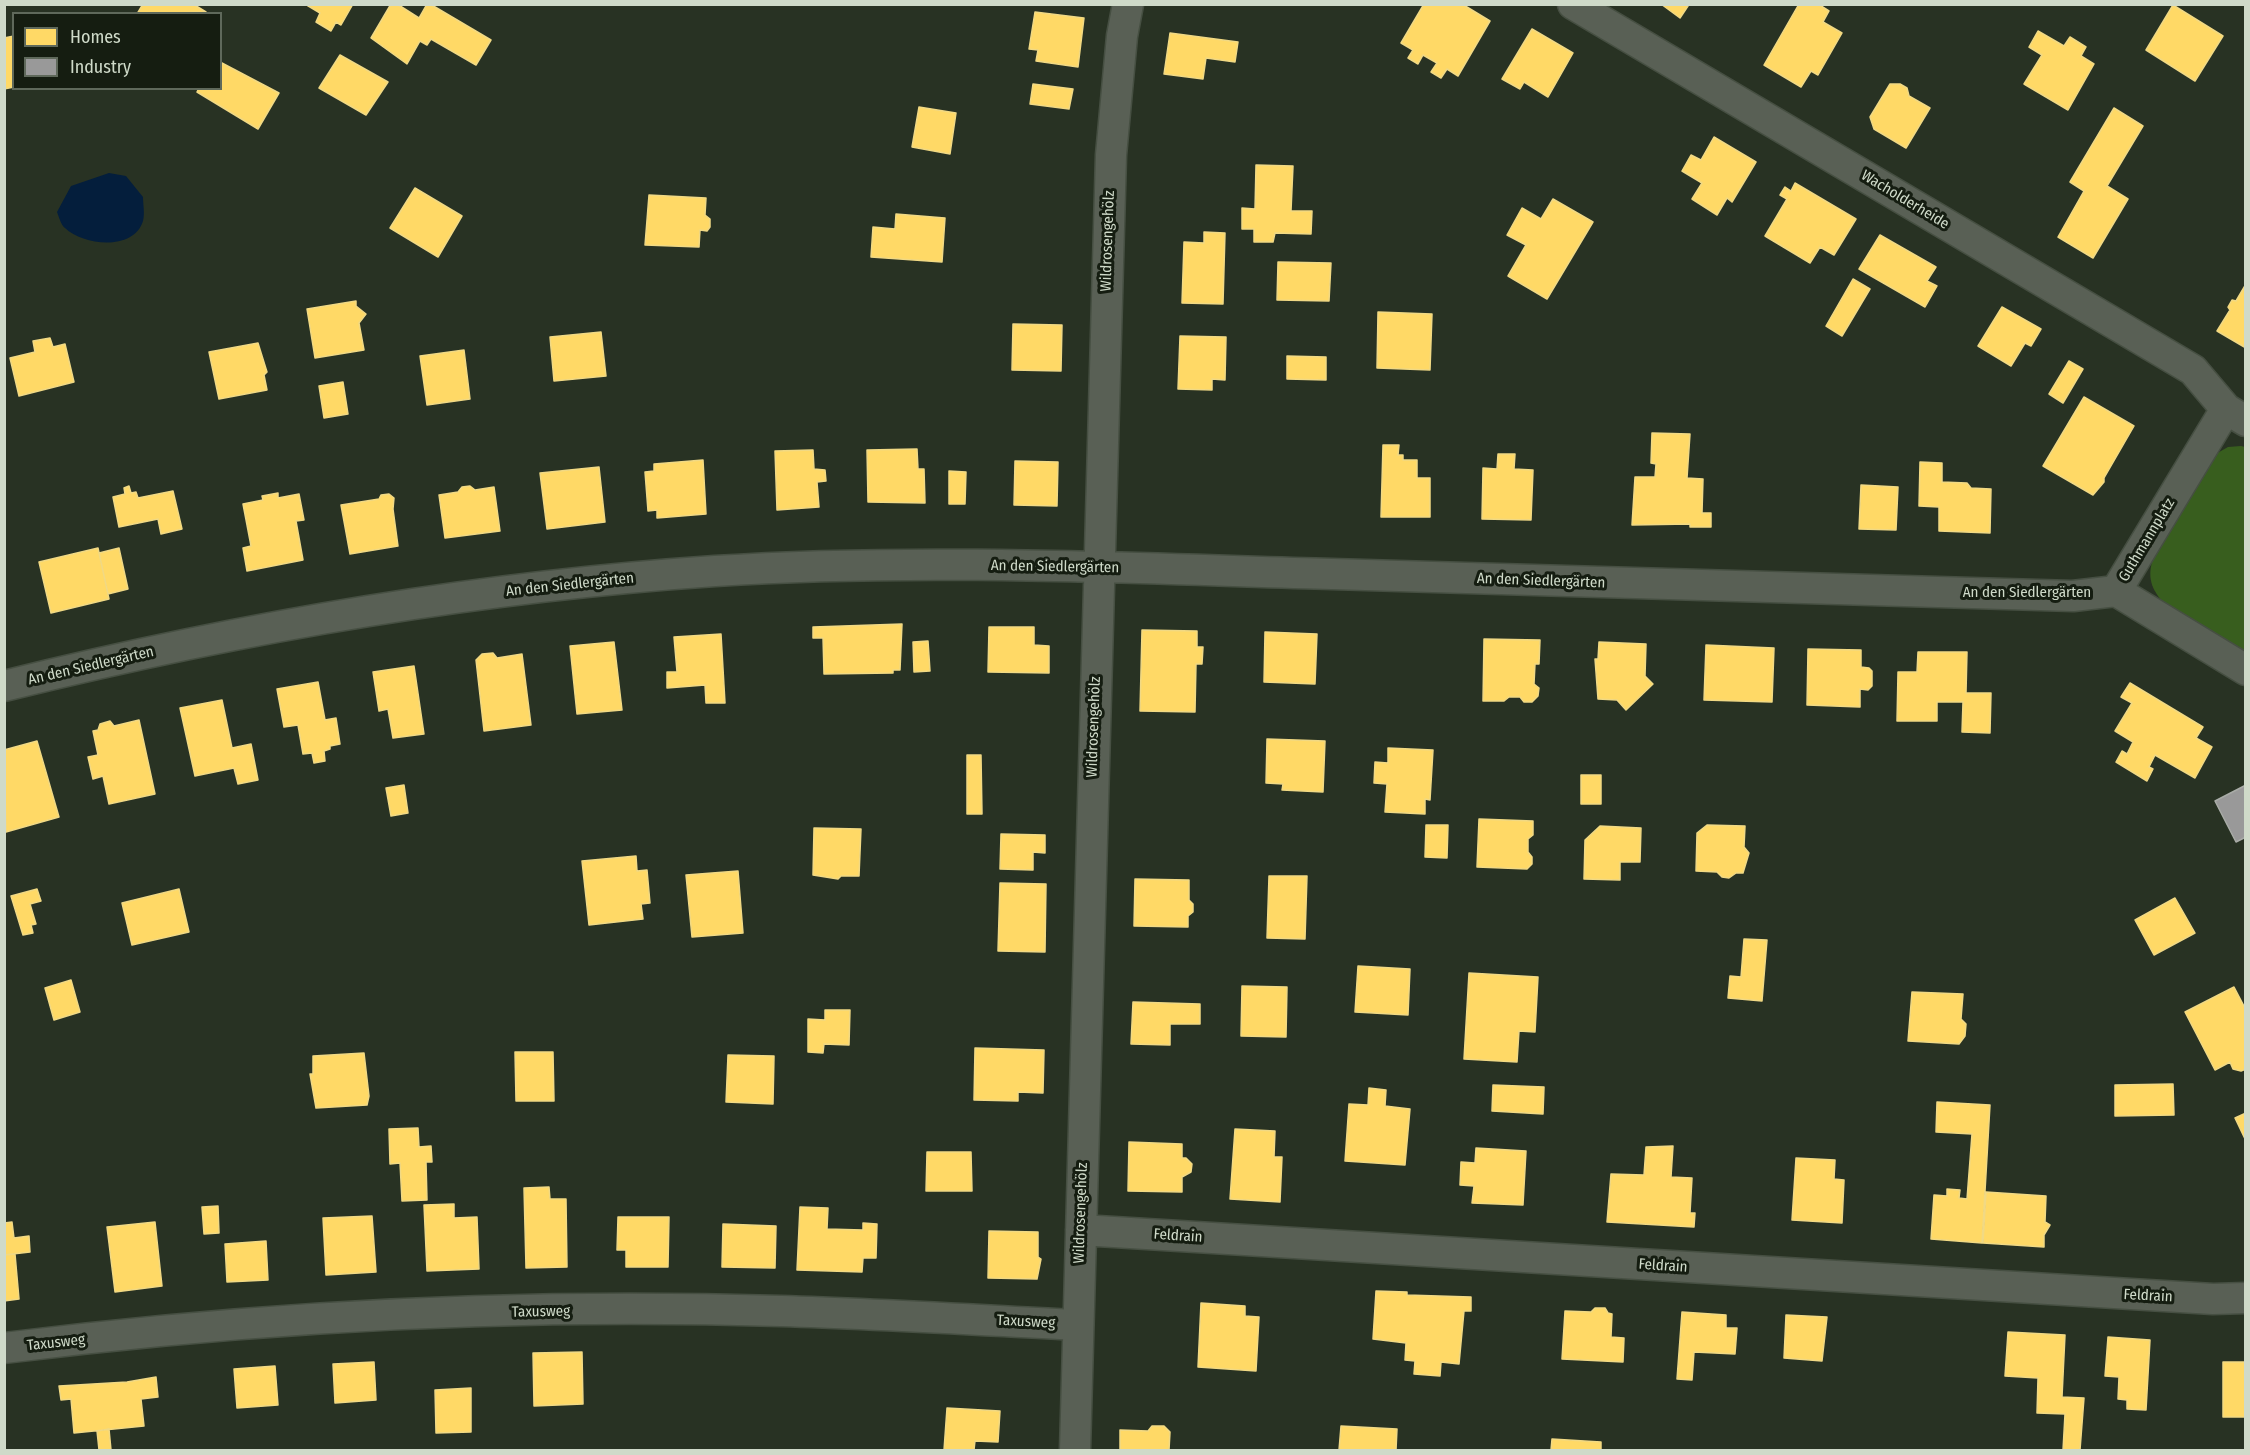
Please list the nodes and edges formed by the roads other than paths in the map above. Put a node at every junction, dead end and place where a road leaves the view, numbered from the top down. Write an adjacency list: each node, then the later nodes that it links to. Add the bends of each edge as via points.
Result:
1 (1128, 4): 4 (street, Wildrosengehölz, via 1111,155)
2 (1573, 4): 3 (street, Wacholderheide, via 2193,370)
3 (2236, 415): 5 (street, Guthmannplatz)
4 (1098, 567): 5 (street, An den Siedlergärten, via 2073,596); 7 (street, An den Siedlergärten, via 851,566 649,576 355,612 214,638); 8 (street, Wildrosengehölz)
5 (2116, 591): 6 (street, Guthmannplatz)
6 (2246, 670)
7 (4, 686)
8 (1081, 1230): 9 (street, Feldrain); 10 (street, Wildrosengehölz)
9 (2246, 1298)
10 (1078, 1325): 11 (street, Taxusweg, via 780,1311 404,1314 224,1326); 12 (street, Wildrosengehölz)
11 (4, 1348)
12 (1075, 1450)

